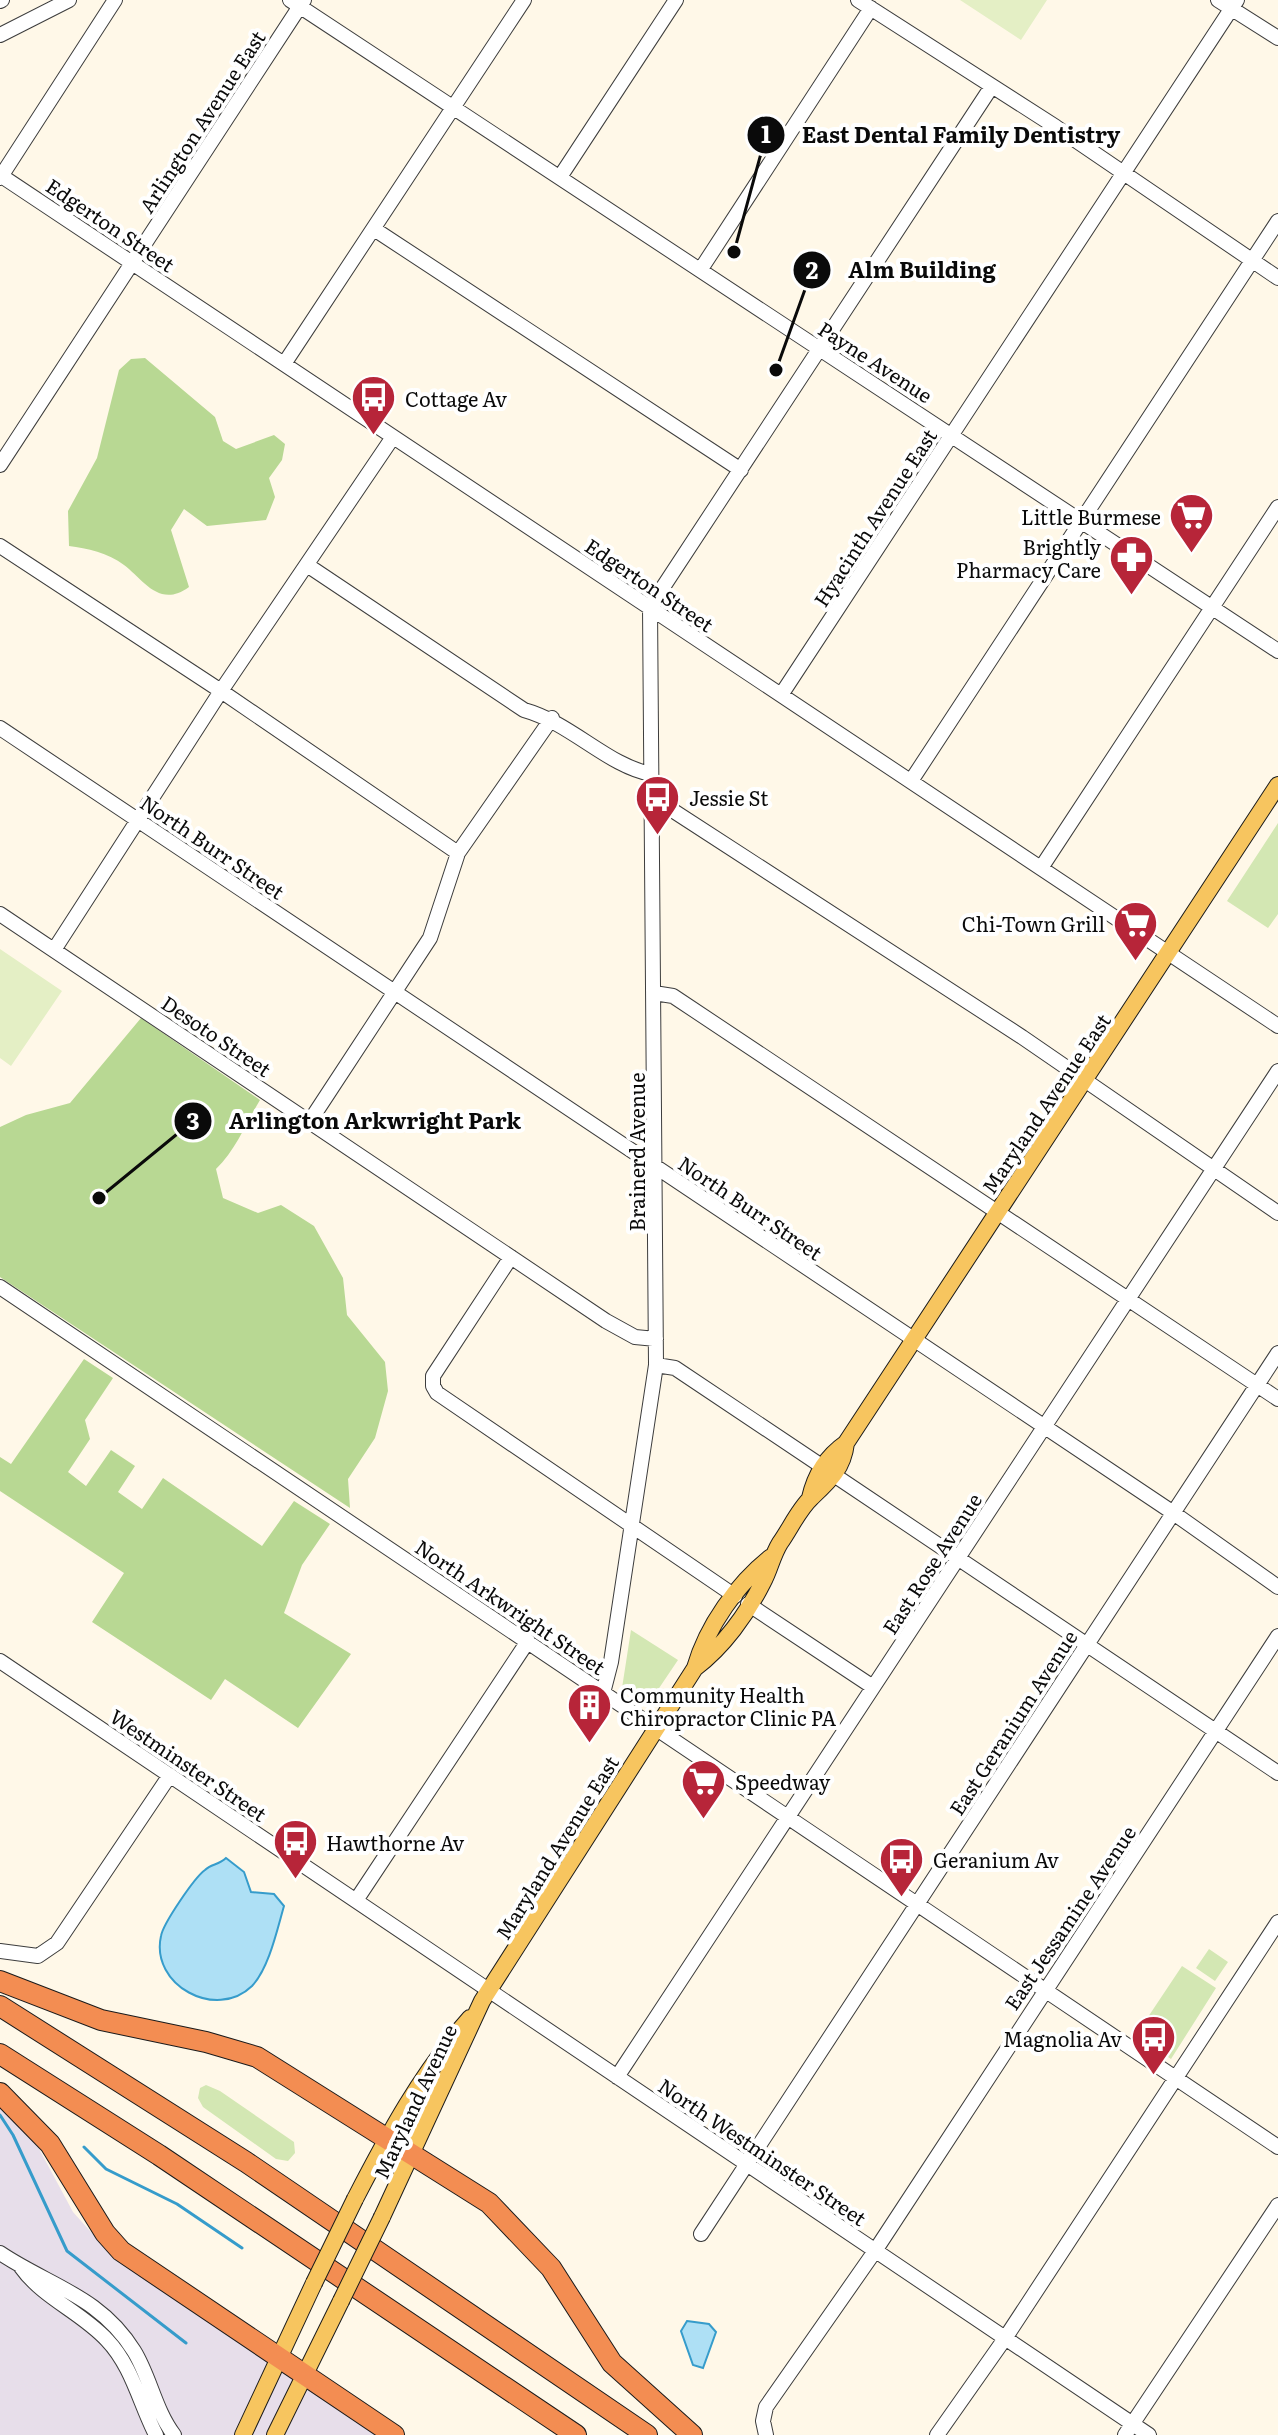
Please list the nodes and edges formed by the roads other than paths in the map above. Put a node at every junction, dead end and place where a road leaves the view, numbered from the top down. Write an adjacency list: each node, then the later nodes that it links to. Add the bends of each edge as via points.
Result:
1 (69, 0): 9 (street)
2 (115, 0): 14 (street)
3 (524, 0): 12 (street)
4 (676, 0): 15 (street)
5 (1218, 0): 8 (street)
6 (298, 2): 12 (street, Payne Avenue); 19 (street, Arlington Avenue East)
7 (865, 4): 11 (street); 20 (street)
8 (1234, 4): 10 (street); 13 (street, Hyacinth Avenue East)
9 (0, 35)
10 (1278, 38)
11 (992, 86): 13 (street); 22 (street)
12 (454, 107): 15 (street, Payne Avenue); 17 (street)
13 (1123, 172): 18 (street); 24 (street, Hyacinth Avenue East)
14 (0, 176): 19 (street, Edgerton Street)
15 (560, 177): 20 (street, Payne Avenue)
16 (1278, 221): 18 (street)
17 (374, 229): 23 (street); 27 (street)
18 (1251, 261): 21 (street); 29 (street)
19 (133, 263): 23 (street, Edgerton Street); 26 (street, Arlington Avenue East)
20 (701, 269): 22 (street, Payne Avenue)
21 (1278, 278)
22 (820, 349): 24 (street, Payne Avenue); 27 (street)
23 (284, 364): 25 (street, Edgerton Street)
24 (952, 435): 29 (street, Payne Avenue); 36 (street, Hyacinth Avenue East)
25 (393, 437): 31 (street); 32 (street, Edgerton Street)
26 (0, 465)
27 (741, 470): 32 (street)
28 (1278, 507): 33 (street)
29 (1082, 522): 33 (street, Payne Avenue); 40 (street)
30 (0, 546): 35 (street)
31 (307, 565): 35 (street); 37 (street, via 524,710)
32 (650, 607): 36 (street, Edgerton Street); 39 (street, Brainerd Avenue)
33 (1213, 607): 34 (street, Payne Avenue); 45 (street)
34 (1278, 651)
35 (221, 691): 43 (street); 44 (street)
36 (781, 695): 40 (street, Edgerton Street)
37 (552, 718): 39 (street, via 633,769); 44 (street)
38 (0, 728): 43 (street, North Burr Street)
39 (651, 774): 42 (street, Brainerd Avenue)
40 (911, 781): 45 (street, Edgerton Street)
41 (1278, 785): 48 (main road, Maryland Avenue East)
42 (651, 805): 50 (street, Brainerd Avenue); 53 (street, via 672,810)
43 (139, 819): 47 (street); 49 (street, North Burr Street)
44 (458, 853): 49 (street, via 430,938)
45 (1041, 868): 48 (street, Edgerton Street)
46 (0, 914): 47 (street, Desoto Street)
47 (54, 950): 54 (street, Desoto Street)
48 (1169, 953): 51 (street, Edgerton Street); 53 (main road, Maryland Avenue East)
49 (393, 993): 54 (street); 55 (street, North Burr Street)
50 (654, 993): 55 (street, Brainerd Avenue); 57 (street, via 673,996)
51 (1278, 1026)
52 (1278, 1071): 56 (street, East Rose Avenue)
53 (1085, 1080): 56 (street); 57 (main road, Maryland Avenue East)
54 (310, 1121): 59 (street, Desoto Street)
55 (657, 1167): 62 (street, Brainerd Avenue); 63 (street, North Burr Street)
56 (1214, 1169): 58 (street); 61 (street, East Rose Avenue)
57 (997, 1212): 61 (street); 63 (main road, Maryland Avenue East)
58 (1278, 1213)
59 (511, 1257): 62 (street, Desoto Street, via 622,1331); 71 (street, via 433,1376 433,1386)
60 (0, 1287): 76 (street, North Arkwright Street)
61 (1128, 1299): 66 (street); 68 (street, East Rose Avenue)
62 (656, 1339): 65 (street, Brainerd Avenue)
63 (913, 1340): 68 (street, North Burr Street); 69 (main road, Maryland Avenue East, via 846,1443 844,1460)
64 (1278, 1353): 66 (street, East Geranium Avenue)
65 (656, 1365): 69 (street, via 675,1368); 71 (street, Brainerd Avenue)
66 (1257, 1385): 67 (street); 70 (street, East Geranium Avenue)
67 (1278, 1399)
68 (1044, 1428): 70 (street, North Burr Street); 72 (street, East Rose Avenue)
69 (829, 1471): 72 (street); 74 (main road, Maryland Avenue East, via 825,1488 810,1498 771,1557 764,1581)
70 (1172, 1512): 73 (street, North Burr Street); 77 (street, East Geranium Avenue)
71 (632, 1528): 74 (street); 80 (street, Brainerd Avenue)
72 (958, 1558): 77 (street); 79 (street, East Rose Avenue)
73 (1278, 1587)
74 (742, 1600): 79 (street); 81 (main road, Maryland Avenue East, via 717,1652 695,1668)
75 (1278, 1636): 82 (street, East Jessamine Avenue)
76 (528, 1641): 80 (street, North Arkwright Street); 86 (street)
77 (1086, 1645): 82 (street); 87 (street, East Geranium Avenue)
78 (0, 1661): 84 (street, Westminster Street)
79 (873, 1687): 85 (street, East Rose Avenue)
80 (603, 1693): 81 (street, North Arkwright Street)
81 (656, 1728): 85 (street, North Arkwright Street); 91 (main road, Maryland Avenue East)
82 (1216, 1732): 83 (street); 92 (street, East Jessamine Avenue)
83 (1278, 1773)
84 (170, 1775): 86 (street, Westminster Street); 89 (street, via 57,1943 38,1956)
85 (786, 1817): 87 (street, North Arkwright Street); 96 (street, East Rose Avenue)
86 (357, 1899): 91 (street, North Westminster Street)
87 (916, 1904): 92 (street, North Arkwright Street); 102 (street, East Geranium Avenue)
88 (1278, 1922): 97 (street)
89 (0, 1951)
90 (0, 1981): 99 (highway, via 101,2020 257,2057)
91 (490, 1990): 94 (main road, Maryland Avenue East); 96 (street, North Westminster Street)
92 (1045, 1991): 97 (street, North Arkwright Street); 105 (street, East Jessamine Avenue)
93 (0, 2006): 119 (highway, via 246,2162)
94 (479, 2008): 99 (main road, Maryland Avenue, via 443,2048); 101 (main road, Maryland Avenue)
95 (0, 2054): 118 (highway)
96 (617, 2077): 102 (street, North Westminster Street)
97 (1176, 2078): 100 (street, North Arkwright Street); 107 (street)
98 (0, 2093): 108 (highway, via 50,2144 121,2251)
99 (385, 2140): 101 (highway); 108 (main road, Maryland Avenue, bridge)
100 (1278, 2147)
101 (411, 2157): 109 (main road, Maryland Avenue, bridge); 120 (highway, via 489,2203 510,2222 551,2268 612,2363)
102 (747, 2164): 104 (street, East Geranium Avenue); 105 (street, North Westminster Street)
103 (1278, 2205): 112 (street)
104 (701, 2234)
105 (875, 2251): 107 (street, North Westminster Street); 111 (street, East Jessamine Avenue, via 766,2407)
106 (0, 2253): 110 (street, via 103,2313 120,2331)
107 (1006, 2337): 112 (street, North Westminster Street); 121 (street)
108 (279, 2357): 109 (highway); 115 (main road, Maryland Avenue)
109 (305, 2375): 116 (main road, Maryland Avenue); 117 (highway)
110 (141, 2381): 113 (street, via 146,2415); 114 (street)
111 (765, 2428)
112 (1129, 2430): 122 (street, North Westminster Street)
113 (156, 2435)
114 (174, 2435)
115 (243, 2435)
116 (275, 2435)
117 (394, 2435)
118 (576, 2435)
119 (647, 2435)
120 (692, 2435)
121 (937, 2435)
122 (1149, 2435)

